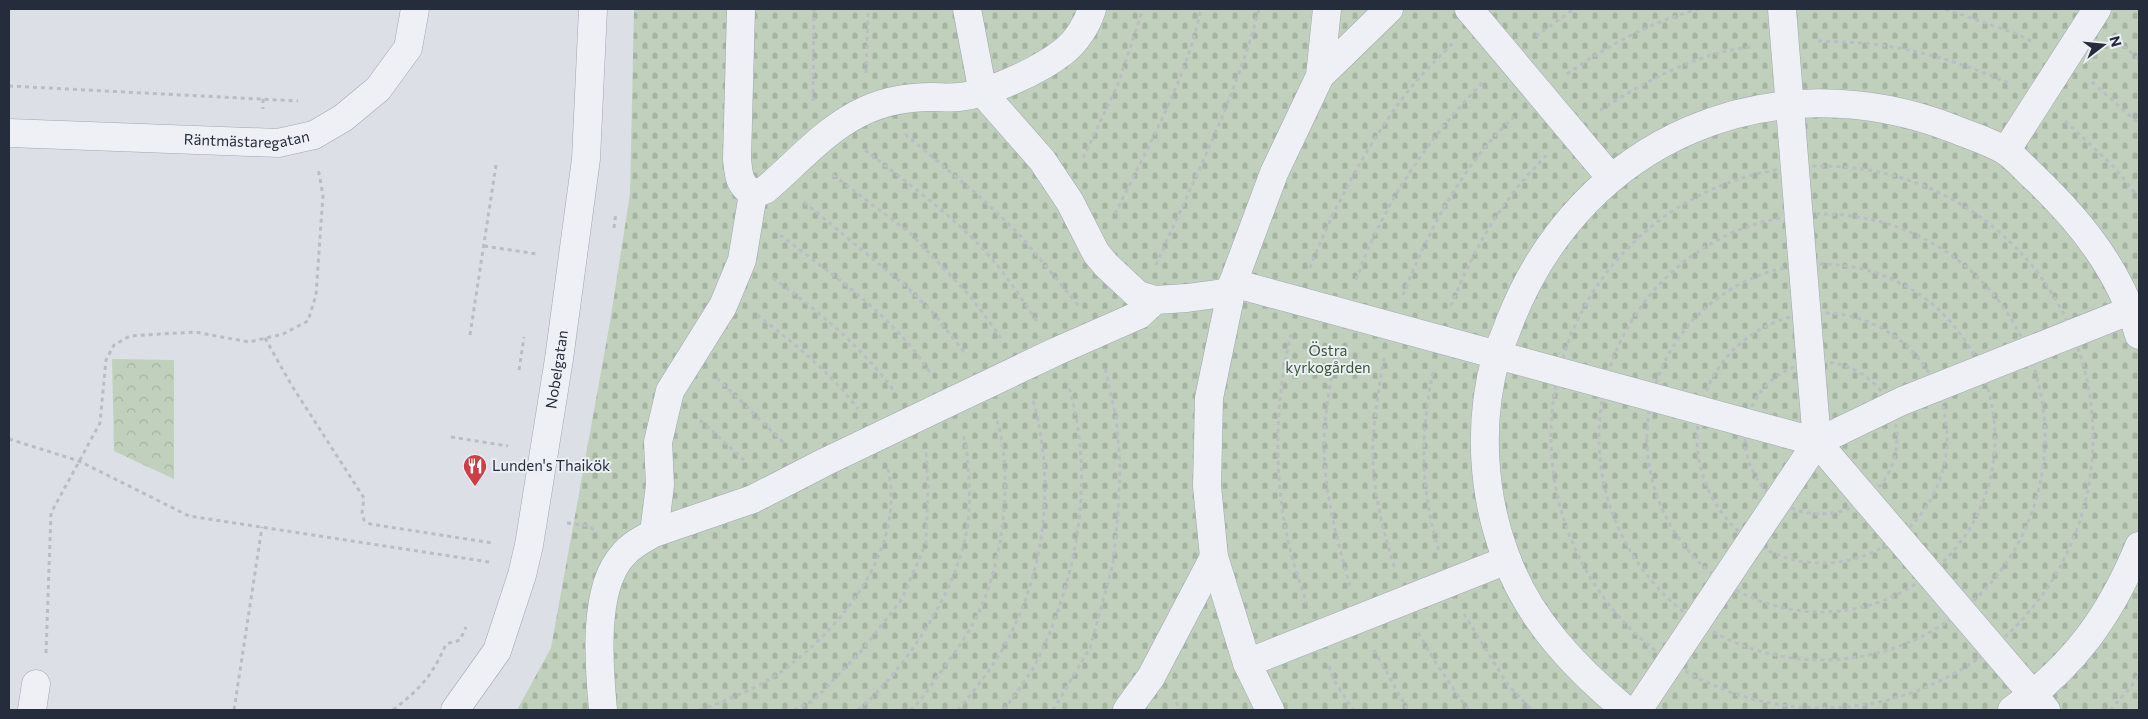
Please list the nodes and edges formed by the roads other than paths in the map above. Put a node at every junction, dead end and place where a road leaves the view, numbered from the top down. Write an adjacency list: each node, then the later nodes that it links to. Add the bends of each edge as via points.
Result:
1 (414, 9): 14 (street, Räntmästaregatan, via 408,48 378,88 343,118 314,135 263,143)
2 (593, 9): 31 (street, Nobelgatan, via 586,159 559,359 529,545 497,651)
3 (741, 9): 17 (street, via 737,158 743,186)
4 (967, 9): 12 (street)
5 (1092, 9): 12 (street, via 1079,35 1063,52)
6 (1327, 9): 11 (street)
7 (1389, 9): 11 (street)
8 (1782, 9): 13 (street)
9 (2097, 9): 15 (street)
10 (1474, 15): 16 (street)
11 (1320, 76): 18 (street, via 1274,174)
12 (983, 93): 17 (street, via 895,100 865,110 837,126 765,190); 19 (street, via 1042,160 1070,202 1096,253 1138,295)
13 (1790, 105): 15 (street, via 1830,104 1898,112 1928,119); 16 (street, via 1732,114 1696,126 1638,158); 22 (street)
14 (9, 132)
15 (2006, 151): 20 (street, via 2082,227)
16 (1611, 178): 21 (street, via 1560,230 1539,261)
17 (754, 194): 23 (street, via 742,260 724,306 669,395 658,442 660,485)
18 (1232, 287): 19 (street, via 1187,298); 21 (street, via 1300,301); 25 (street, via 1209,398 1207,486)
19 (1149, 298): 23 (street, via 1139,315 1055,352 753,499)
20 (2137, 317): 22 (street, via 1902,401)
21 (1497, 354): 22 (street); 26 (street, via 1486,420 1486,478 1497,532)
22 (1817, 442): 29 (street); 36 (street)
23 (654, 533): 32 (street, via 623,555 612,571 604,594 599,664)
24 (2139, 546): 29 (street, via 2118,594 2092,635)
25 (1214, 557): 27 (street); 33 (street, via 1151,677)
26 (1507, 560): 27 (street); 35 (street, via 1539,619 1558,645 1591,681)
27 (1248, 664): 34 (street)
28 (41, 672): 30 (street)
29 (2030, 705)
30 (32, 710)
31 (455, 710)
32 (603, 710)
33 (1126, 710)
34 (1270, 710)
35 (1626, 710)
36 (1638, 710)

